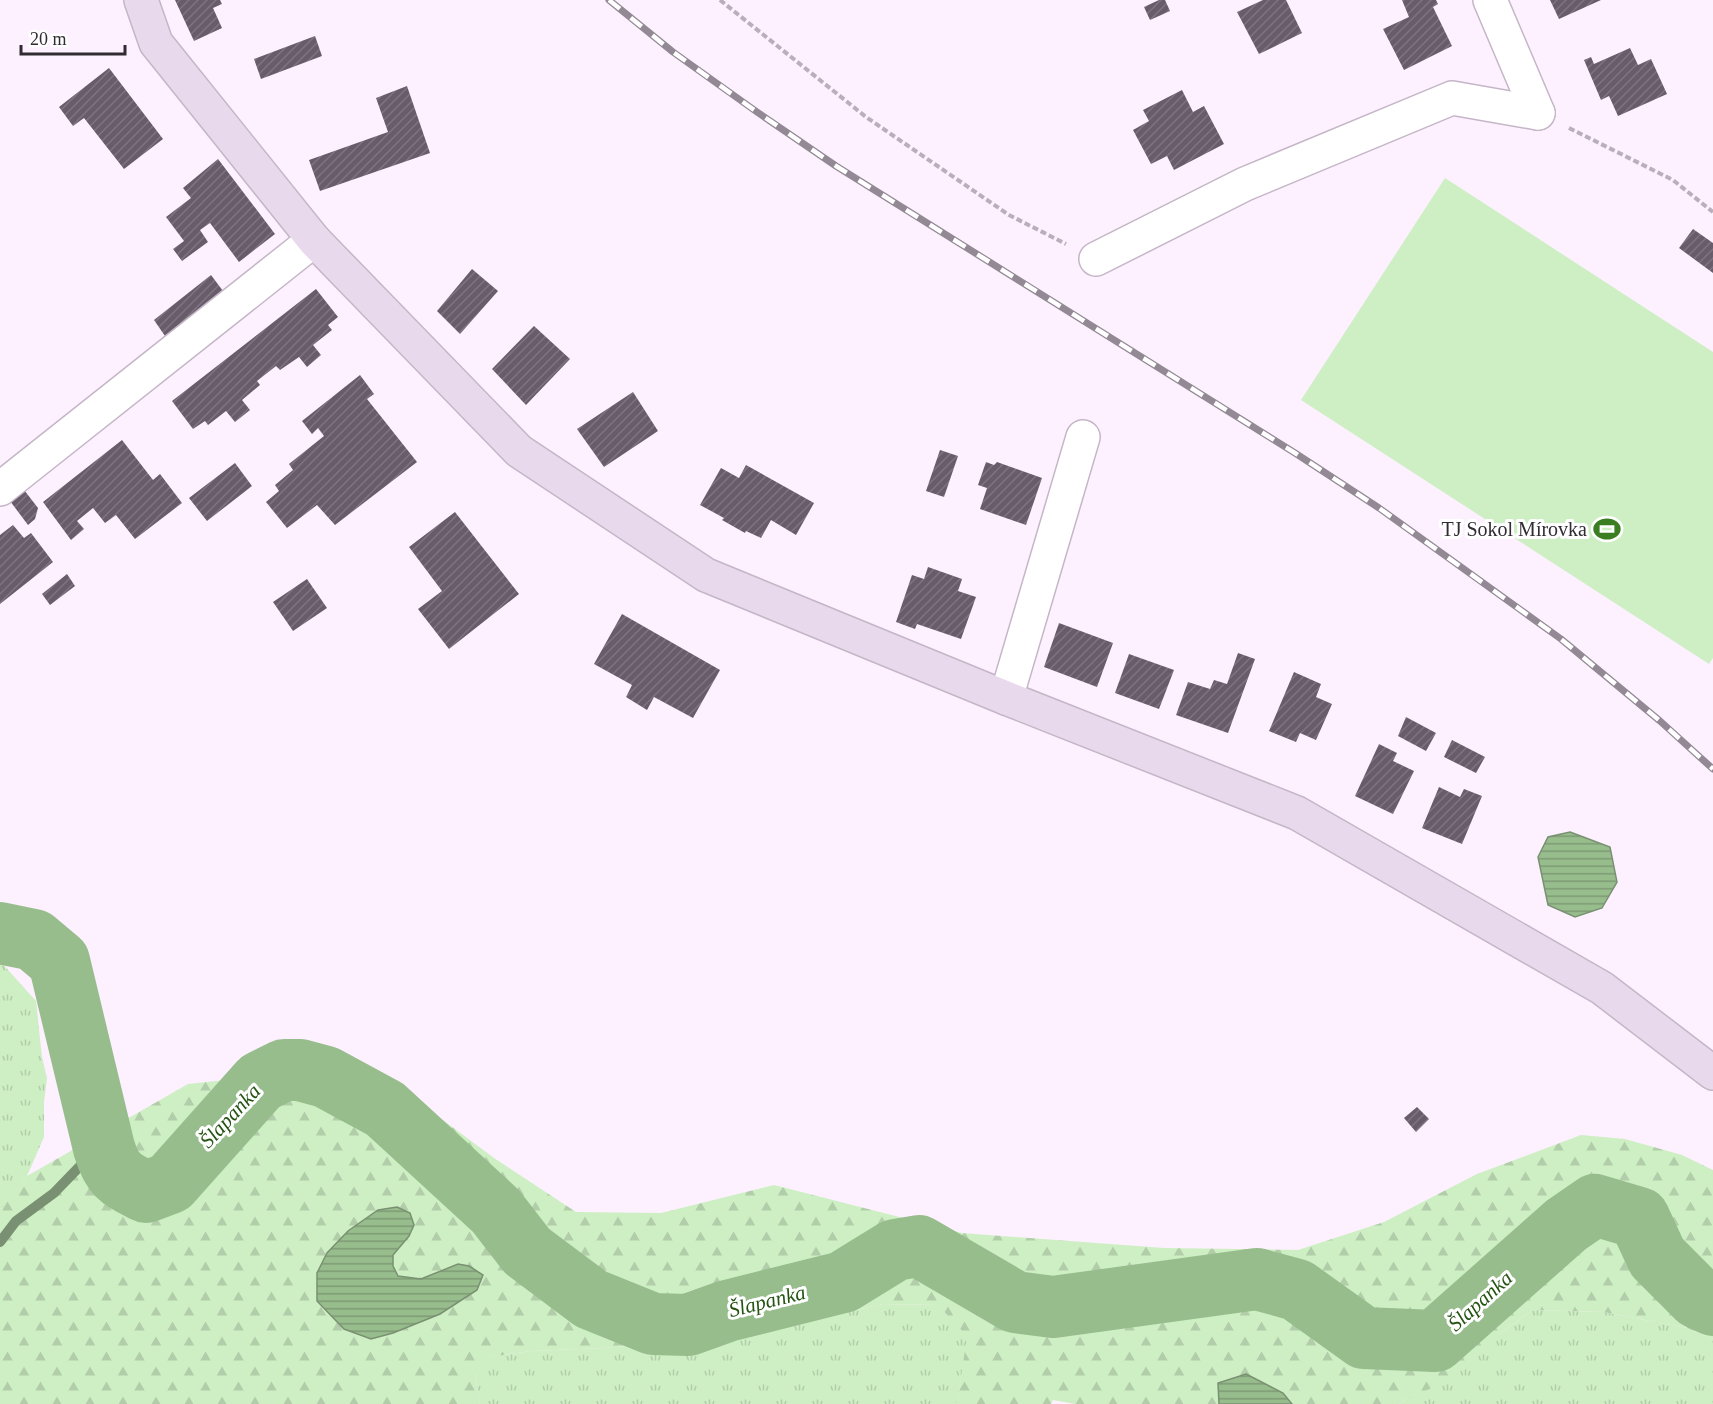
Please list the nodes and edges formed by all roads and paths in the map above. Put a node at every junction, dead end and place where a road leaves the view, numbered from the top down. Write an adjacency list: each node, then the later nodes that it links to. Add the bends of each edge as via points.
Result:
1 (141, 0): 6 (street, via 156,43)
2 (720, 0): 7 (path, via 866,117 1009,215)
3 (1490, 0): 4 (street)
4 (1538, 113): 5 (path, via 1673,180); 7 (street, via 1452,98 1245,184)
5 (1713, 213)
6 (314, 240): 9 (street); 10 (street, via 519,451 705,575)
7 (1096, 259)
8 (1083, 437): 10 (street)
9 (0, 489)
10 (1006, 698): 11 (street, via 1297,813 1602,988)
11 (1713, 1073)

